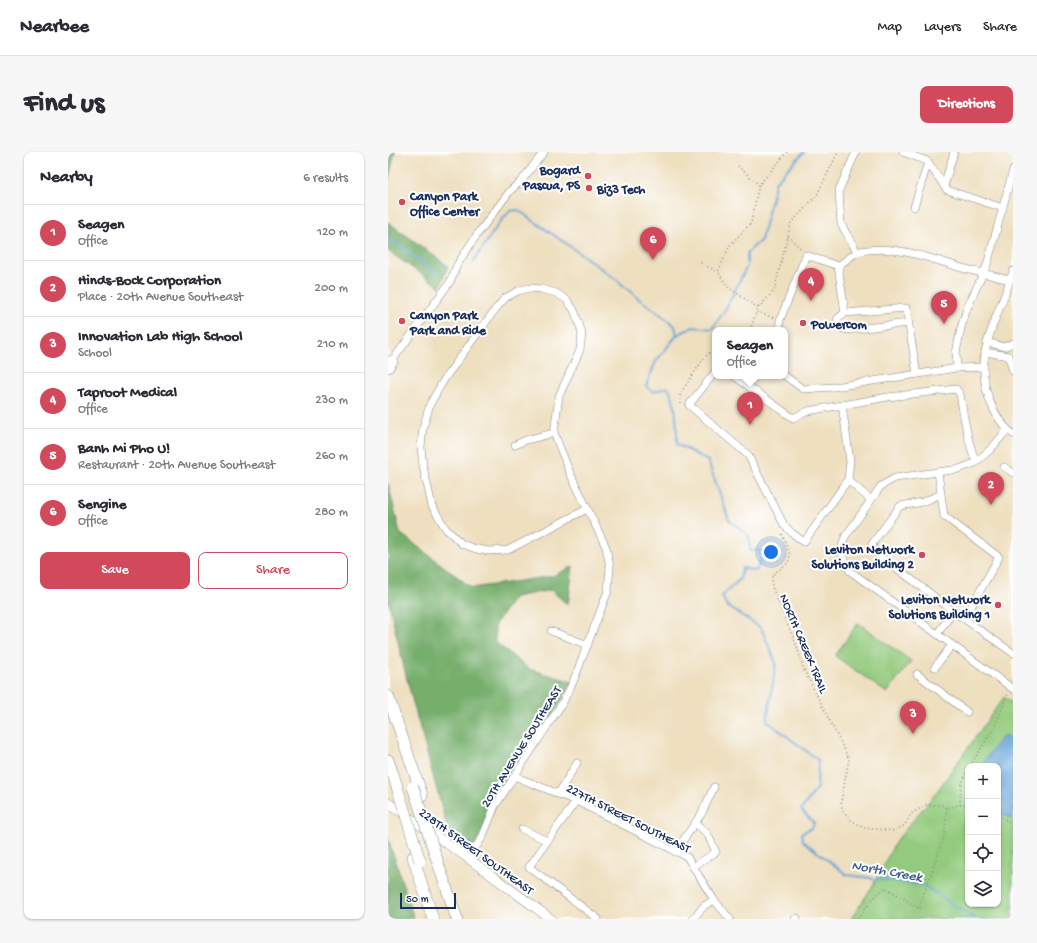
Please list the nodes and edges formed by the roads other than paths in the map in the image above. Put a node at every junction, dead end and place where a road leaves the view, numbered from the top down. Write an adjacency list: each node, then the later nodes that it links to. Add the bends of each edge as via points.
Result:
1 (544, 152): 21 (street, via 476,236 457,265 450,282)
2 (856, 152): 10 (street, via 839,190 841,224)
3 (903, 152): 5 (street)
4 (954, 152): 7 (street)
5 (928, 162): 7 (street); 8 (street)
6 (1013, 170): 9 (street)
7 (944, 186): 9 (street, via 947,190)
8 (914, 207)
9 (1003, 208): 13 (street)
10 (856, 252): 11 (street); 13 (street, via 868,249 898,251)
11 (838, 266): 15 (street); 17 (street, via 806,255)
12 (1013, 271): 14 (street)
13 (984, 273): 14 (street); 23 (street, via 967,308 961,328 956,353)
14 (1010, 280): 18 (street)
15 (845, 313): 16 (street, via 906,308); 16 (street, via 838,318 837,327 843,329)
16 (909, 323): 25 (street)
17 (779, 327)
18 (987, 342): 19 (street, via 1004,347); 20 (street)
19 (1013, 342)
20 (985, 352): 22 (street); 24 (street, via 1009,356)
21 (389, 363)
22 (983, 367): 23 (street); 30 (street, via 985,388 993,410)
23 (957, 368): 25 (street)
24 (1013, 371)
25 (917, 374): 27 (street, via 804,389)
26 (712, 376): 37 (street, via 689,405 748,455 784,525 792,533 804,542)
27 (788, 378)
28 (738, 379): 29 (street, via 792,418 808,411)
29 (842, 405): 33 (street, via 956,389 960,394 970,449); 37 (street, via 850,461)
30 (1010, 432): 33 (street)
31 (554, 433): 32 (street); 40 (street, 20TH AVENUE SOUTHEAST); 40 (street, via 559,396 580,350 582,334 574,310 567,300 556,293 529,288 505,298 445,378 430,404 421,447 432,506 446,529 462,544 489,551 508,550)
32 (515, 445)
33 (976, 462): 35 (street, via 959,469)
34 (1004, 467): 36 (street)
35 (938, 472): 38 (street); 39 (street, via 895,478 881,486)
36 (1013, 473)
37 (848, 480): 39 (street)
38 (941, 494): 41 (street, via 923,502 900,506 872,544 874,552); 42 (street, via 944,516 999,557 971,607)
39 (871, 500): 44 (street, via 845,537 841,549 844,560 850,571)
40 (587, 509): 45 (street, 20TH AVENUE SOUTHEAST, via 606,547 610,567 608,591)
41 (954, 611): 42 (street); 44 (street)
42 (960, 616): 47 (street)
43 (551, 631): 45 (street)
44 (937, 634): 46 (street)
45 (588, 645): 56 (street, 20TH AVENUE SOUTHEAST, via 563,702)
46 (952, 645): 48 (street); 50 (street)
47 (1013, 653)
48 (935, 667)
49 (916, 674): 52 (street)
50 (1012, 688)
51 (388, 696): 69 (highway)
52 (967, 712)
53 (388, 716): 69 (highway, bridge)
54 (388, 760): 57 (highway)
55 (577, 763): 59 (street)
56 (514, 776): 59 (street, 227TH STREET SOUTHEAST); 66 (street, 20TH AVENUE SOUTHEAST, via 495,806 482,838)
57 (390, 778): 67 (highway)
58 (714, 787): 62 (street)
59 (558, 794): 60 (street, 227TH STREET SOUTHEAST)
60 (576, 801): 64 (street); 65 (street, 227TH STREET SOUTHEAST)
61 (388, 803): 66 (main road, 228TH STREET SOUTHEAST)
62 (695, 824): 65 (street); 68 (street, via 706,833 716,852)
63 (522, 829): 64 (street)
64 (547, 841): 76 (street, via 529,867)
65 (675, 852): 68 (street, 227TH STREET SOUTHEAST, via 687,857)
66 (468, 858): 75 (main road, 228TH STREET SOUTHEAST)
67 (416, 859): 71 (highway); 72 (highway)
68 (693, 867): 70 (street, 227TH STREET SOUTHEAST)
69 (448, 881): 73 (highway); 74 (highway)
70 (714, 900): 77 (street, via 704,906); 78 (street, 227TH STREET SOUTHEAST)
71 (433, 919)
72 (439, 919)
73 (457, 919)
74 (464, 919)
75 (551, 919)
76 (598, 919)
77 (693, 919)
78 (730, 919)

